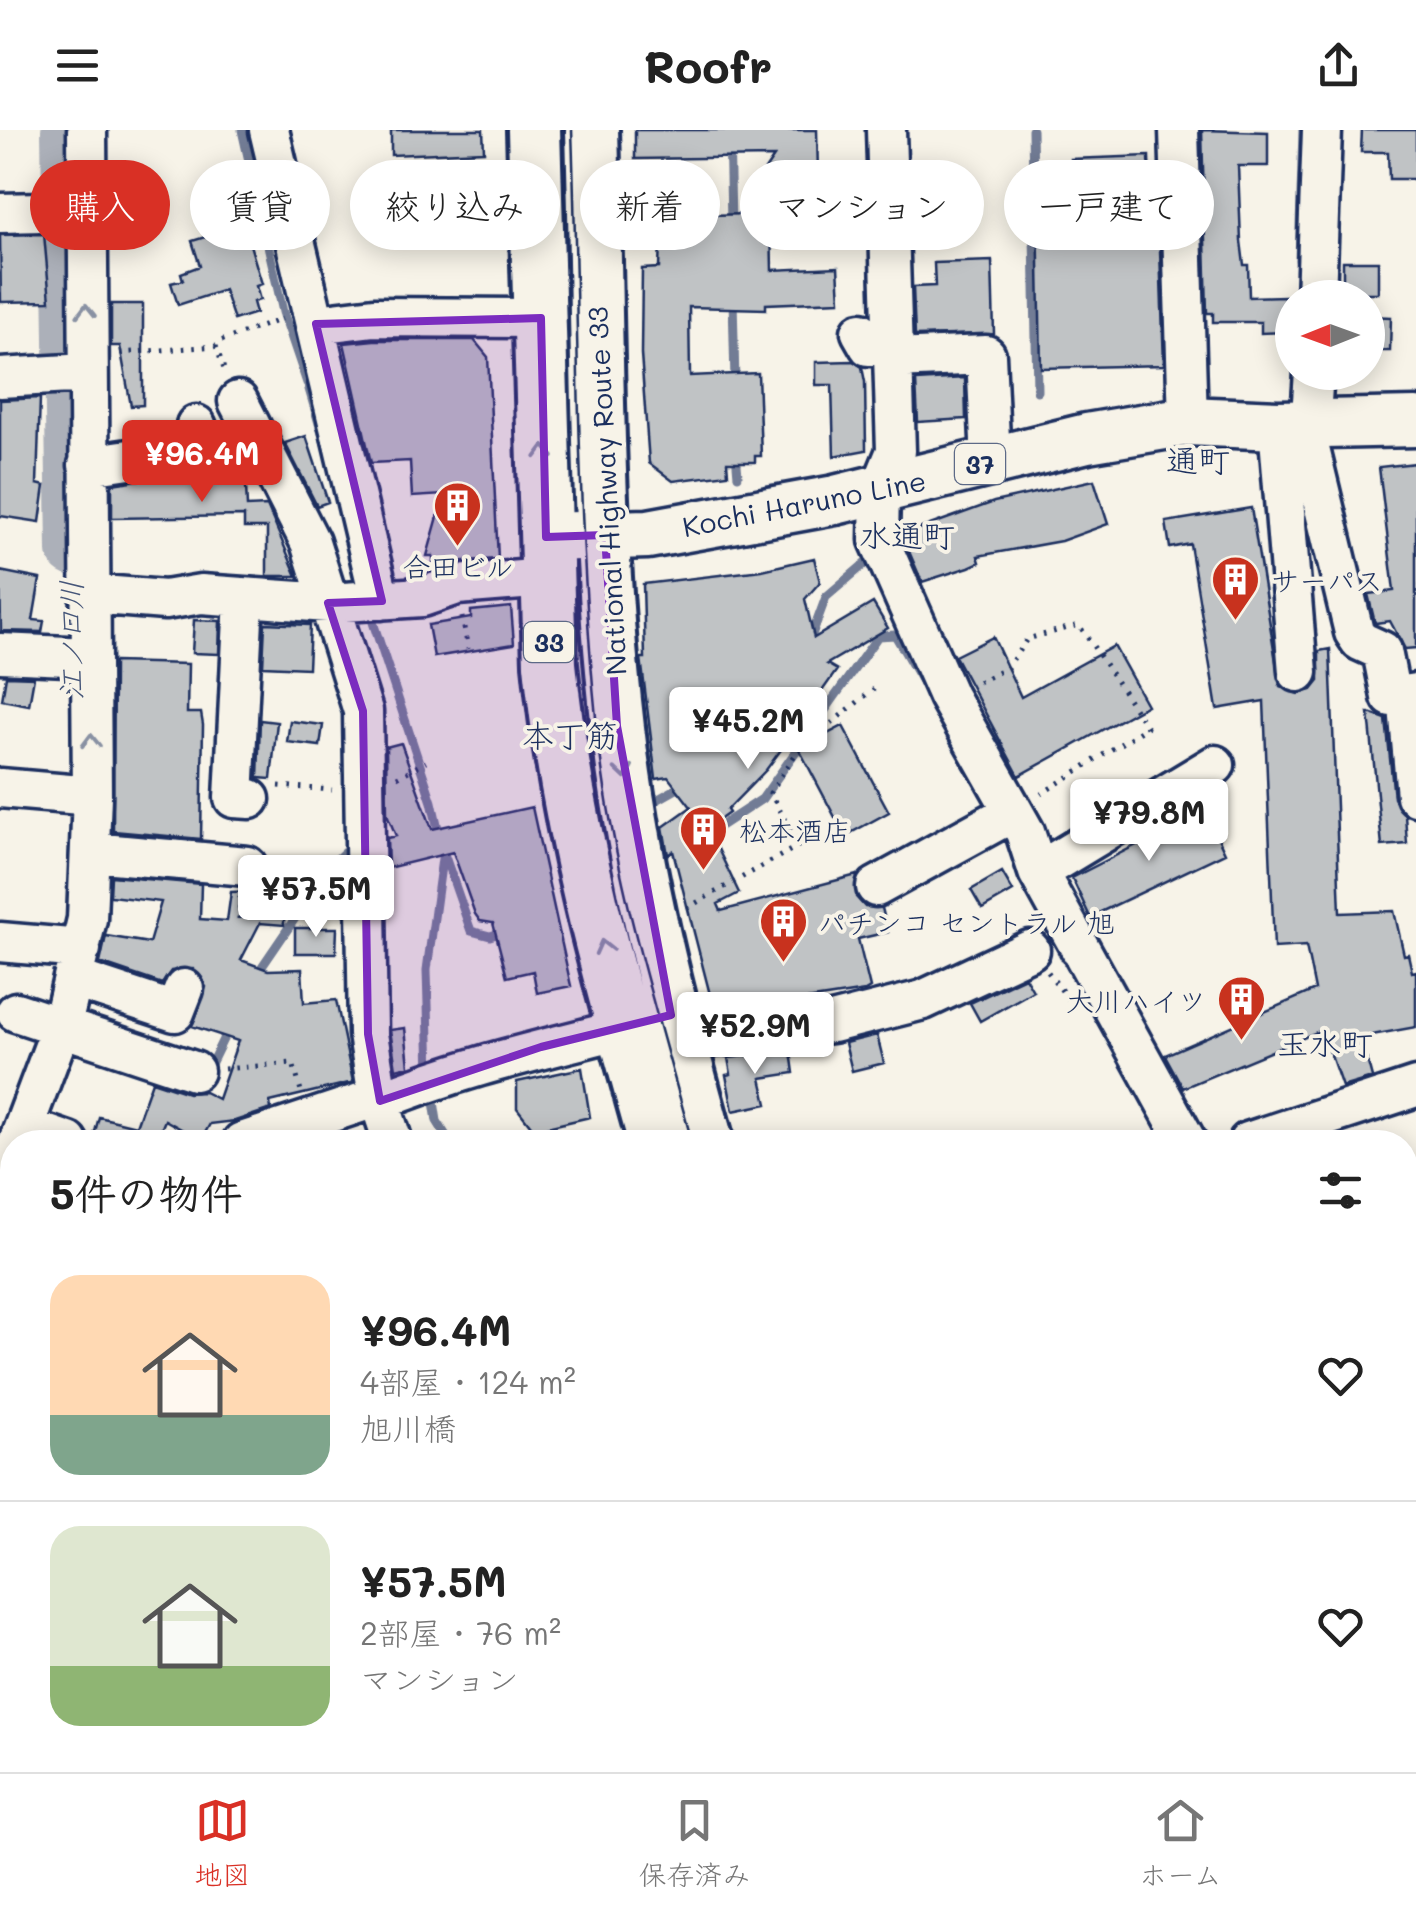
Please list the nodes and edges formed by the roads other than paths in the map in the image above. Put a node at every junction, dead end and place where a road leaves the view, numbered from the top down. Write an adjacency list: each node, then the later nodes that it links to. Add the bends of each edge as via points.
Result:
1 (87, 130): 8 (street)
2 (270, 130): 14 (street)
3 (534, 130): 13 (highway, National Highway Route 33 / 33)
4 (592, 130): 28 (highway, National Highway Route 33 / 33)
5 (886, 130): 15 (street)
6 (1179, 130): 21 (street)
7 (1322, 130): 12 (street)
8 (81, 160)
9 (0, 213): 10 (street)
10 (30, 213)
11 (72, 250): 16 (street, one-way to 11)
12 (1317, 280)
13 (541, 318): 14 (street, via 392,316); 29 (highway, National Highway Route 33 / 33, one-way to 13)
14 (328, 323): 20 (street); 32 (street)
15 (880, 345): 25 (street, via 986,355); 27 (street, via 896,450)
16 (75, 369): 17 (street); 26 (street)
17 (0, 378)
18 (1307, 390): 24 (street)
19 (238, 401): 32 (street, via 310,542)
20 (345, 411)
21 (1188, 421): 24 (main road, Kochi Haruno Line / 37); 25 (main road, Kochi Haruno Line / 37)
22 (1416, 422): 24 (main road, Kochi Haruno Line / 37)
23 (196, 425): 26 (street, via 204,448)
24 (1293, 425): 35 (street); 36 (street, via 1315,476 1354,632 1382,651 1391,697)
25 (992, 462): 27 (main road, Kochi Haruno Line / 37)
26 (88, 465): 30 (street, via 76,538)
27 (880, 490): 28 (main road, Kochi Haruno Line / 37, via 648,534); 42 (street, via 880,540 948,696)
28 (604, 535): 29 (main road, Kochi Haruno Line / 37); 52 (highway, National Highway Route 33 / 33, one-way to 52, via 618,726)
29 (547, 558): 32 (street, via 422,597); 52 (highway, National Highway Route 33 / 33, one-way to 29, via 564,777 550,664)
30 (89, 594): 31 (street); 34 (street)
31 (244, 598): 32 (street); 39 (street)
32 (361, 601): 55 (street, via 368,1034)
33 (0, 654): 34 (street)
34 (75, 656): 40 (street, one-way to 34)
35 (1298, 672)
36 (1411, 694): 41 (street)
37 (1215, 764): 45 (street)
38 (0, 788): 40 (street)
39 (238, 795)
40 (80, 796): 43 (street)
41 (1416, 796)
42 (1014, 812): 45 (street); 46 (street)
43 (91, 852): 44 (street); 49 (street)
44 (247, 866)
45 (1038, 872): 60 (street)
46 (876, 887)
47 (0, 942): 49 (street)
48 (1030, 950): 52 (street, via 905,1004 832,1023)
49 (71, 956): 50 (street, via 174,1012); 51 (street)
50 (184, 990)
51 (42, 1020): 53 (street); 56 (street)
52 (658, 1028): 55 (street, via 540,1046 430,1081); 58 (highway, National Highway Route 33 / 33); 59 (highway, National Highway Route 33 / 33)
53 (208, 1070)
54 (1414, 1097): 61 (street)
55 (384, 1115): 57 (street)
56 (18, 1130)
57 (314, 1130)
58 (655, 1130)
59 (702, 1130)
60 (1180, 1130)
61 (1292, 1130)

